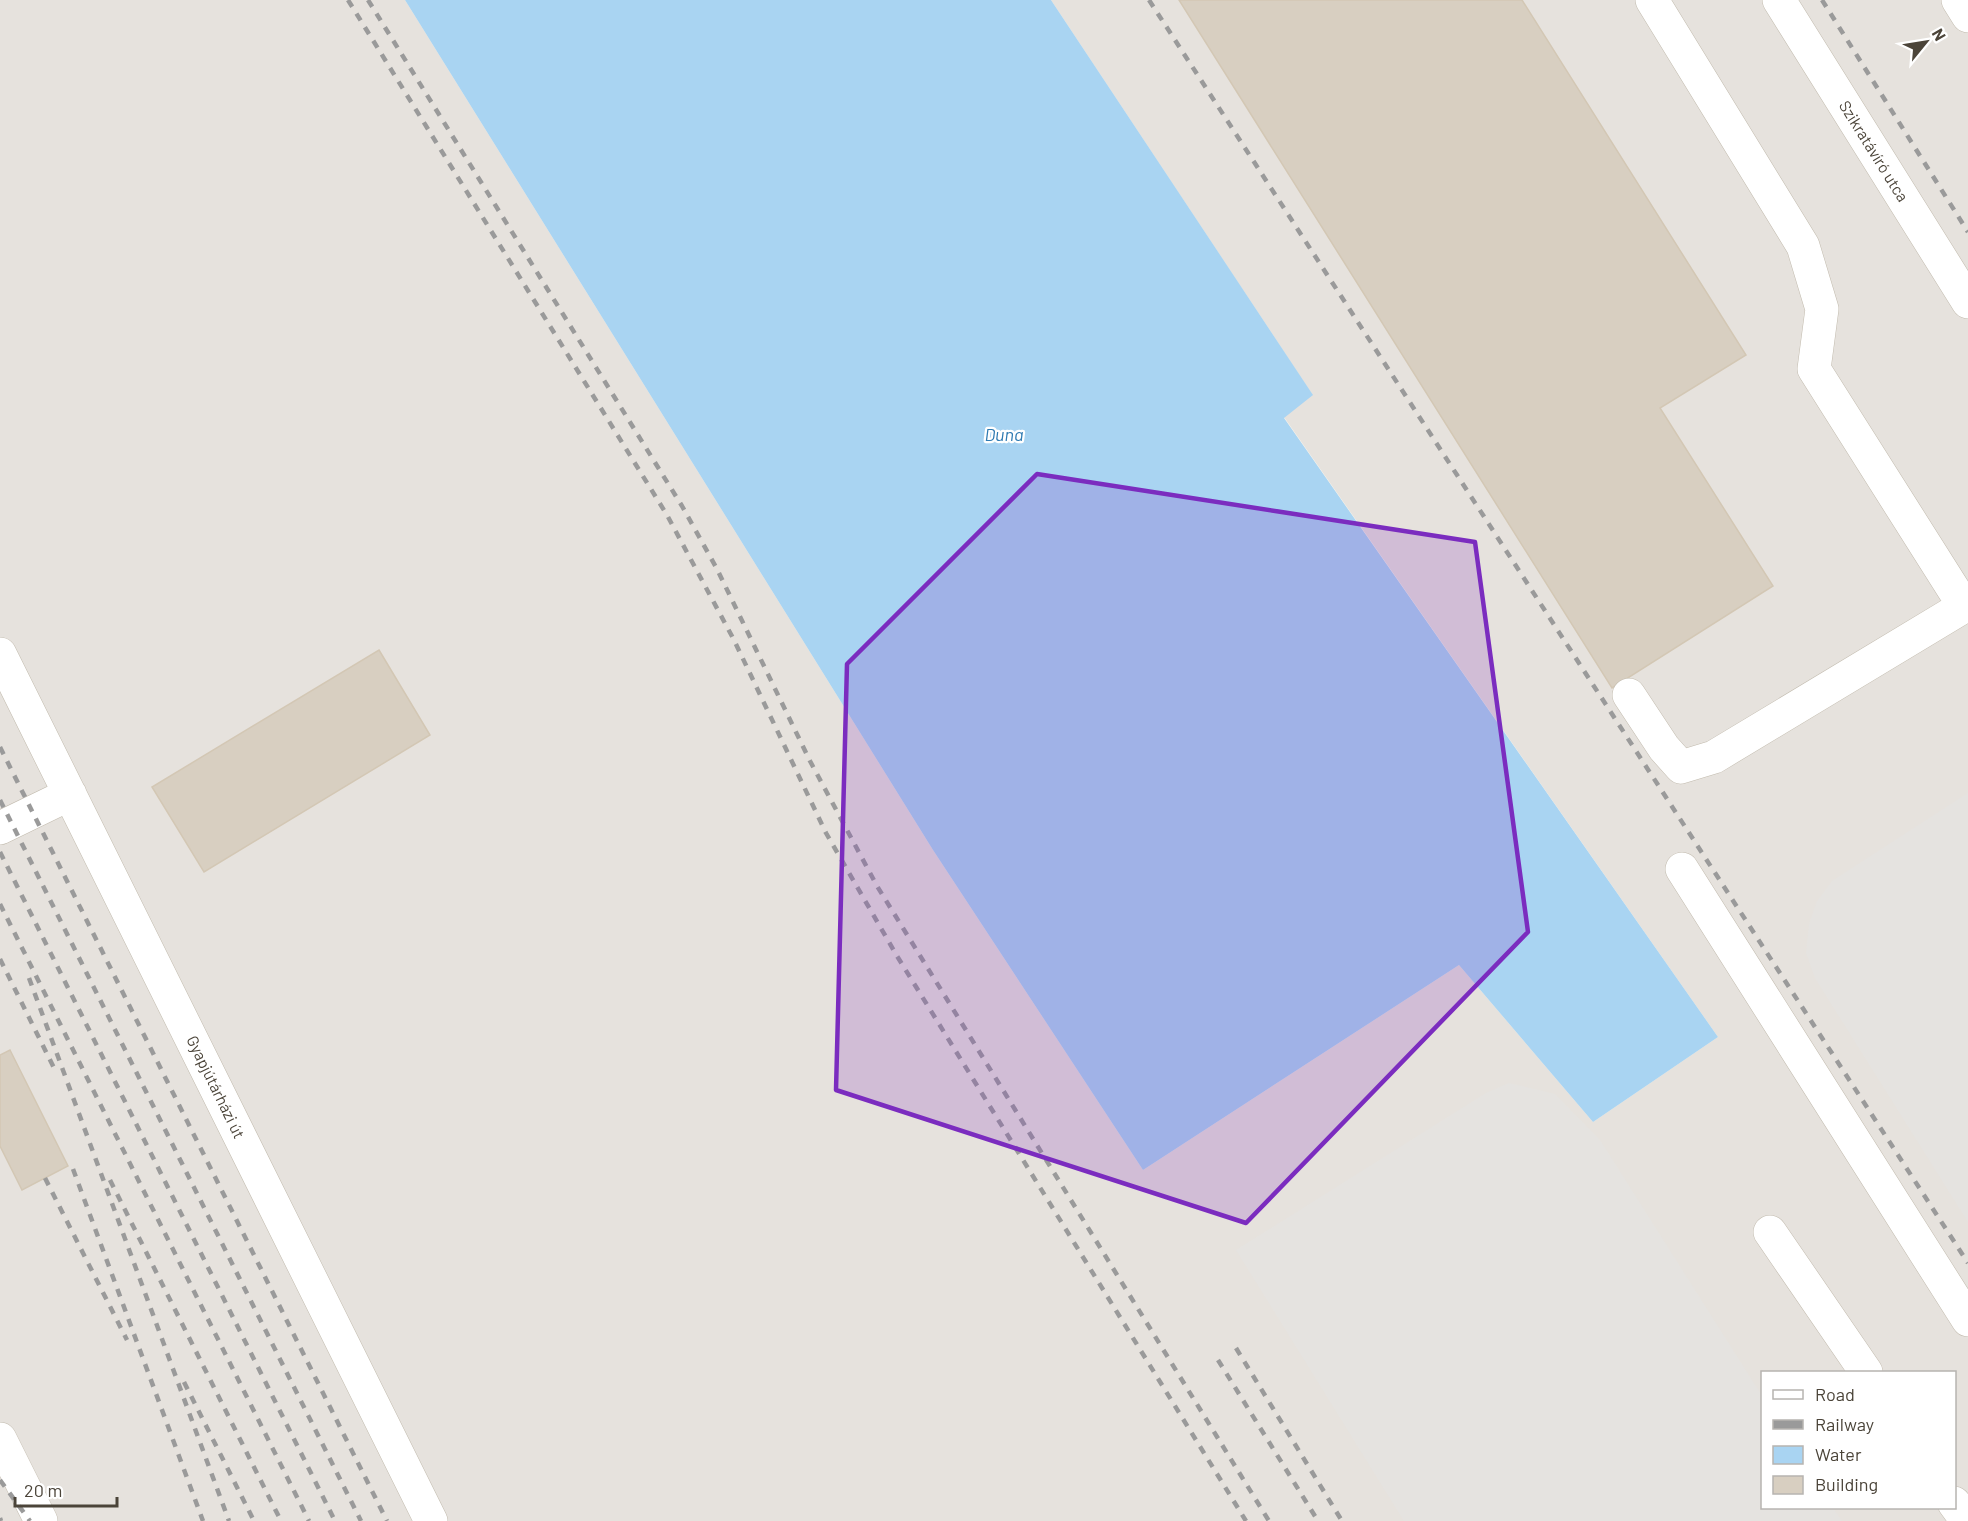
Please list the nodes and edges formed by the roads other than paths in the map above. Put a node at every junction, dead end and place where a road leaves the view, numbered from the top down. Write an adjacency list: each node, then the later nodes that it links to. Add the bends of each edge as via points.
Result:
1 (1652, 0): 6 (street, via 1803,246 1822,309 1814,369)
2 (1779, 0): 5 (street, Szikratávíró utca)
3 (1958, 0): 4 (street)
4 (1968, 15)
5 (1968, 302)
6 (1966, 605): 8 (street, via 1714,757 1681,767)
7 (0, 654): 9 (street, Gyapjútárházi út)
8 (1629, 695)
9 (70, 794): 10 (street); 18 (street, Gyapjútárházi út)
10 (0, 828)
11 (1682, 869): 13 (street)
12 (1770, 1232): 14 (street)
13 (1968, 1320)
14 (1865, 1371)
15 (0, 1439): 17 (street)
16 (1956, 1506): 19 (street)
17 (40, 1521)
18 (431, 1521)
19 (1966, 1521)

